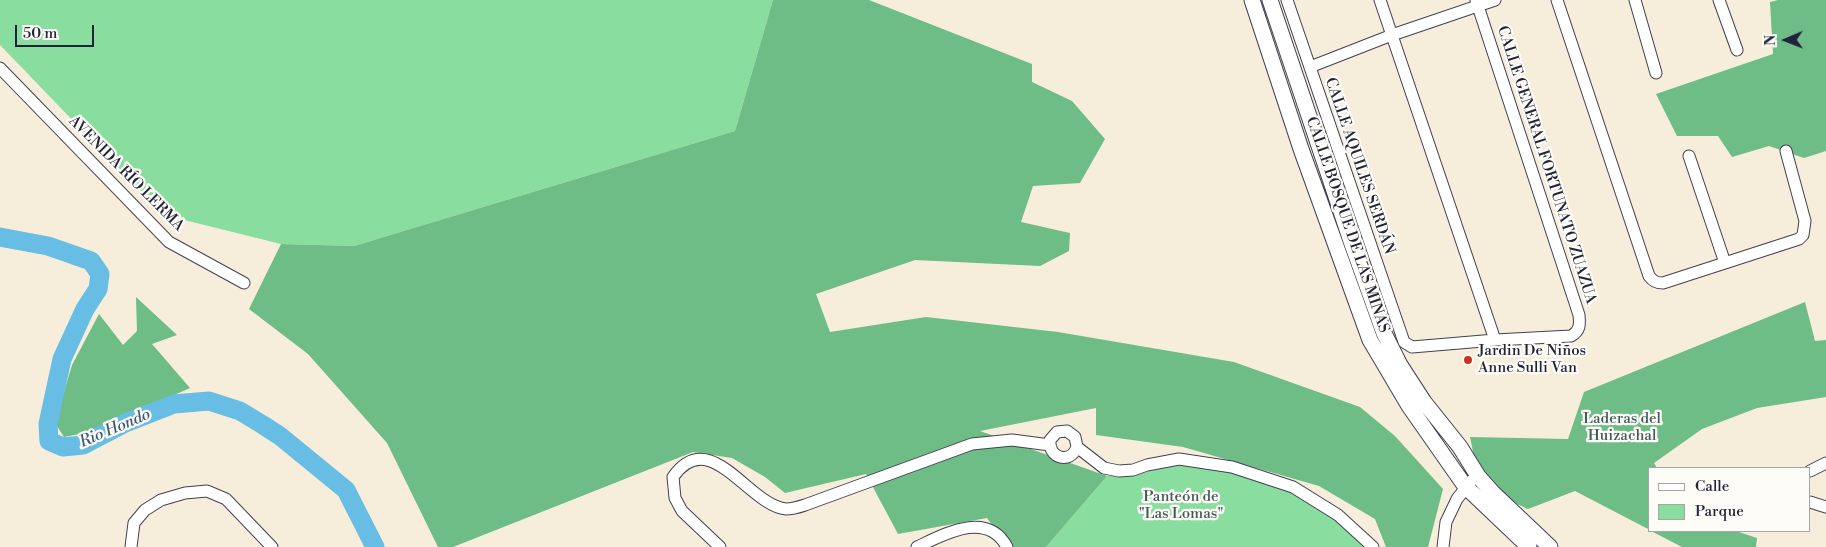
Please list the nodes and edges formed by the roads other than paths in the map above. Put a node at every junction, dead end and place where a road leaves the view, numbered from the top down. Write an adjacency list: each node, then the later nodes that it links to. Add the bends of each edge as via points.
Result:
1 (1252, 0): 25 (main road, CALLE BOSQUE DE LAS MINAS, via 1301,149 1370,340)
2 (1270, 0): 24 (main road, CALLE BOSQUE DE LAS MINAS, via 1384,333 1424,402 1460,447)
3 (1287, 0): 12 (street, CALLE AQUILES SERDÁN)
4 (1380, 0): 10 (street)
5 (1495, 0): 9 (street)
6 (1558, 0): 17 (street, via 1649,276 1663,283)
7 (1635, 0): 14 (street)
8 (1719, 0): 11 (street)
9 (1477, 3): 10 (street); 19 (street, CALLE GENERAL FORTUNATO ZUAZUA, via 1580,325 1577,333 1571,336)
10 (1392, 34): 12 (street); 19 (street)
11 (1737, 50)
12 (1310, 67): 19 (street, CALLE AQUILES SERDÁN, via 1404,342 1412,347)
13 (0, 68): 18 (street, AVENIDA RÍO LERMA, via 169,242)
14 (1656, 73)
15 (1786, 151): 17 (street, via 1805,221 1803,235)
16 (1689, 156): 17 (street)
17 (1725, 263)
18 (244, 283)
19 (1495, 340)
20 (1050, 445): 21 (street, via 1060,458 1069,457); 21 (street, via 1053,436 1062,431 1072,434); 30 (street, via 1012,440 972,444 805,506 786,509 771,504 724,467 710,461 686,462 673,477 675,498 682,511)
21 (1077, 447): 33 (street, via 1104,468 1118,471 1179,459 1232,467 1293,487 1338,515)
22 (1826, 463): 23 (street)
23 (1811, 470)
24 (1478, 476): 25 (street); 36 (main road, CALLE BOSQUE DE LAS MINAS)
25 (1465, 486): 34 (street, via 1446,522); 35 (main road, CALLE BOSQUE DE LAS MINAS)
26 (1811, 502): 27 (street)
27 (1826, 507)
28 (131, 547): 29 (street, via 134,524 145,510 161,500 207,491 226,499)
29 (272, 547)
30 (720, 547)
31 (918, 547): 32 (street, via 947,533 972,527 990,529)
32 (1007, 547)
33 (1373, 547)
34 (1443, 547)
35 (1529, 547)
36 (1550, 547)

